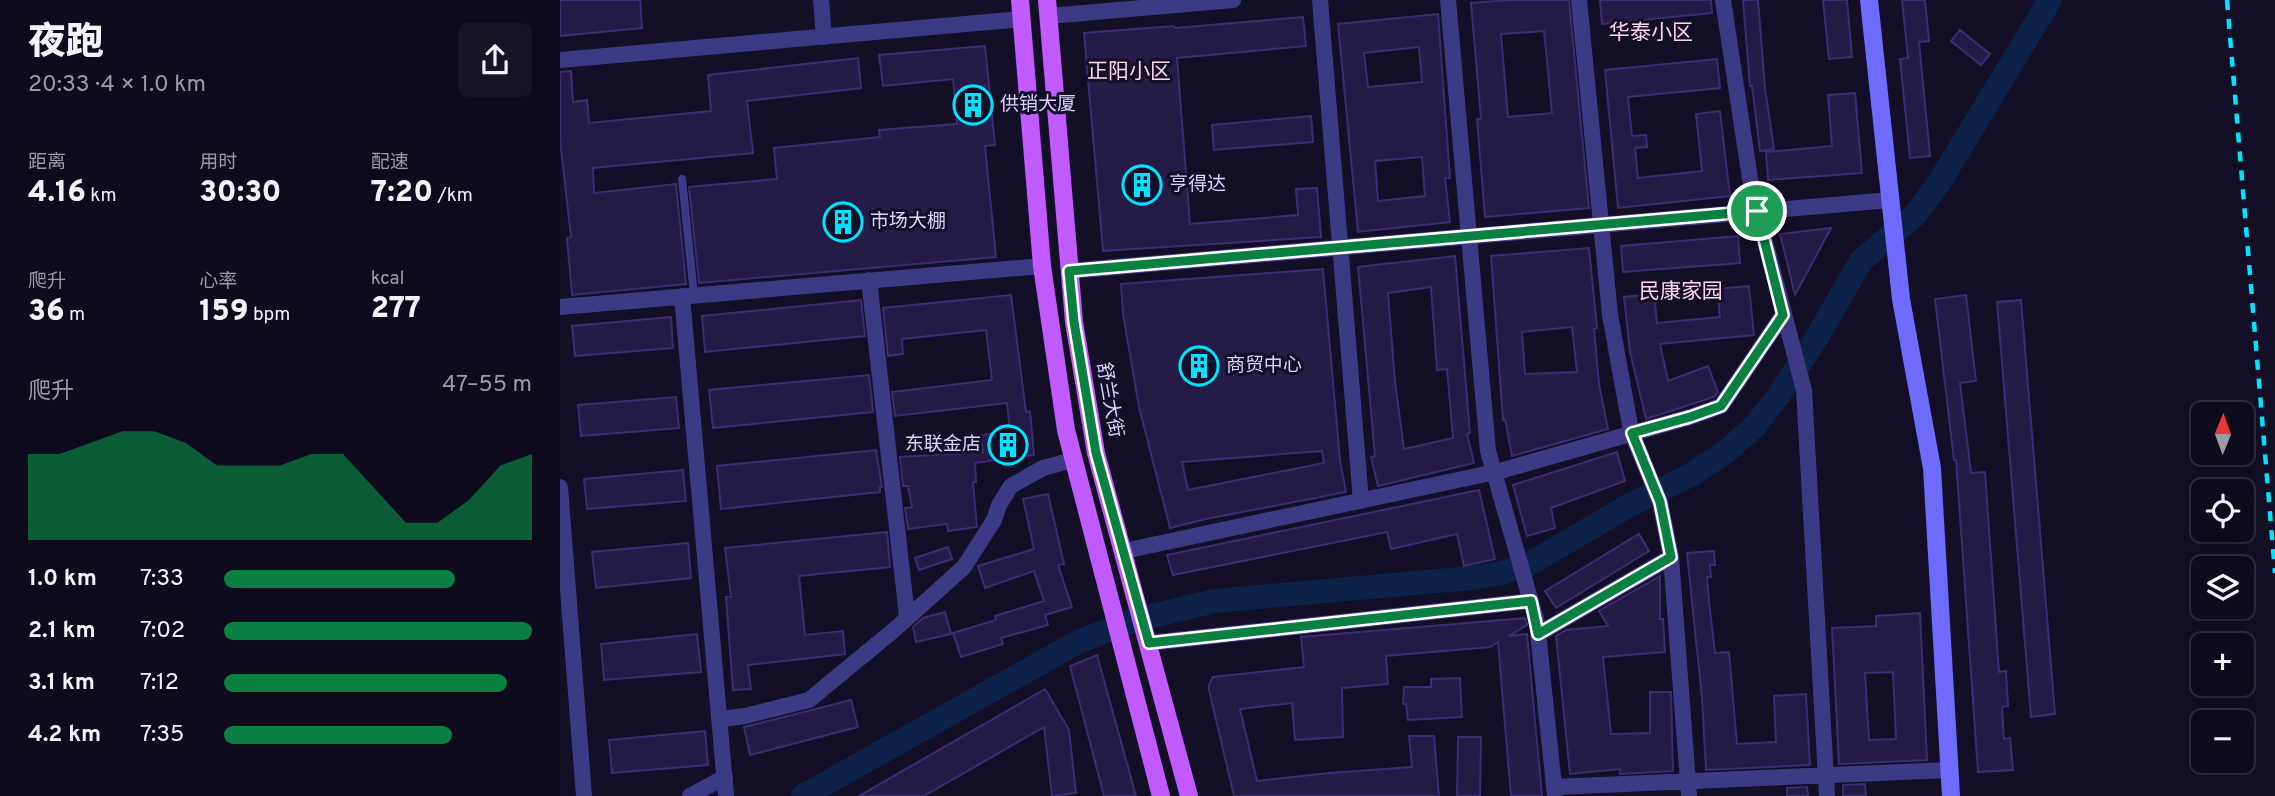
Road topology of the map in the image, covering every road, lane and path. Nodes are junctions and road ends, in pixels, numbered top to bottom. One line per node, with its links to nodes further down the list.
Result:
1 (821, 0): 11 (street)
2 (1020, 0): 10 (main road)
3 (1233, 0): 9 (street)
4 (1320, 0): 18 (street)
5 (1448, 0): 17 (street)
6 (1579, 0): 16 (street)
7 (1723, 0): 15 (street)
8 (1869, 0): 14 (street)
9 (1048, 8): 20 (main road, 舒兰大街)
10 (1022, 19): 11 (street); 19 (main road)
11 (824, 37): 12 (street)
12 (560, 60)
13 (682, 179): 22 (lane)
14 (1890, 200): 15 (street); 37 (street)
15 (1757, 211): 16 (street); 24 (street)
16 (1600, 225): 17 (street); 25 (street)
17 (1469, 236): 18 (street); 27 (street)
18 (1340, 247): 20 (street); 29 (street)
19 (1042, 266): 21 (street); 26 (main road)
20 (1069, 271): 30 (main road, 舒兰大街)
21 (869, 280): 22 (street); 33 (street)
22 (688, 296): 23 (street); 36 (street)
23 (560, 307)
24 (1783, 317): 25 (street); 38 (street)
25 (1632, 433): 27 (street); 31 (street)
26 (1073, 460): 33 (street); 44 (main road)
27 (1494, 473): 29 (street); 32 (street)
28 (560, 487): 42 (street)
29 (1361, 501): 30 (street)
30 (1124, 551): 35 (main road, 舒兰大街)
31 (1671, 557): 34 (street); 40 (street)
32 (1530, 598): 34 (street); 35 (street)
33 (907, 616): 36 (street)
34 (1538, 634): 41 (street)
35 (1149, 642): 45 (main road, 舒兰大街)
36 (721, 719): 39 (street)
37 (1949, 770): 38 (street); 47 (street)
38 (1826, 775): 40 (street); 46 (street)
39 (726, 787): 43 (street)
40 (1688, 788): 41 (street)
41 (1554, 791)
42 (584, 796)
43 (690, 796)
44 (1161, 796)
45 (1189, 796)
46 (1827, 796)
47 (1951, 796)

